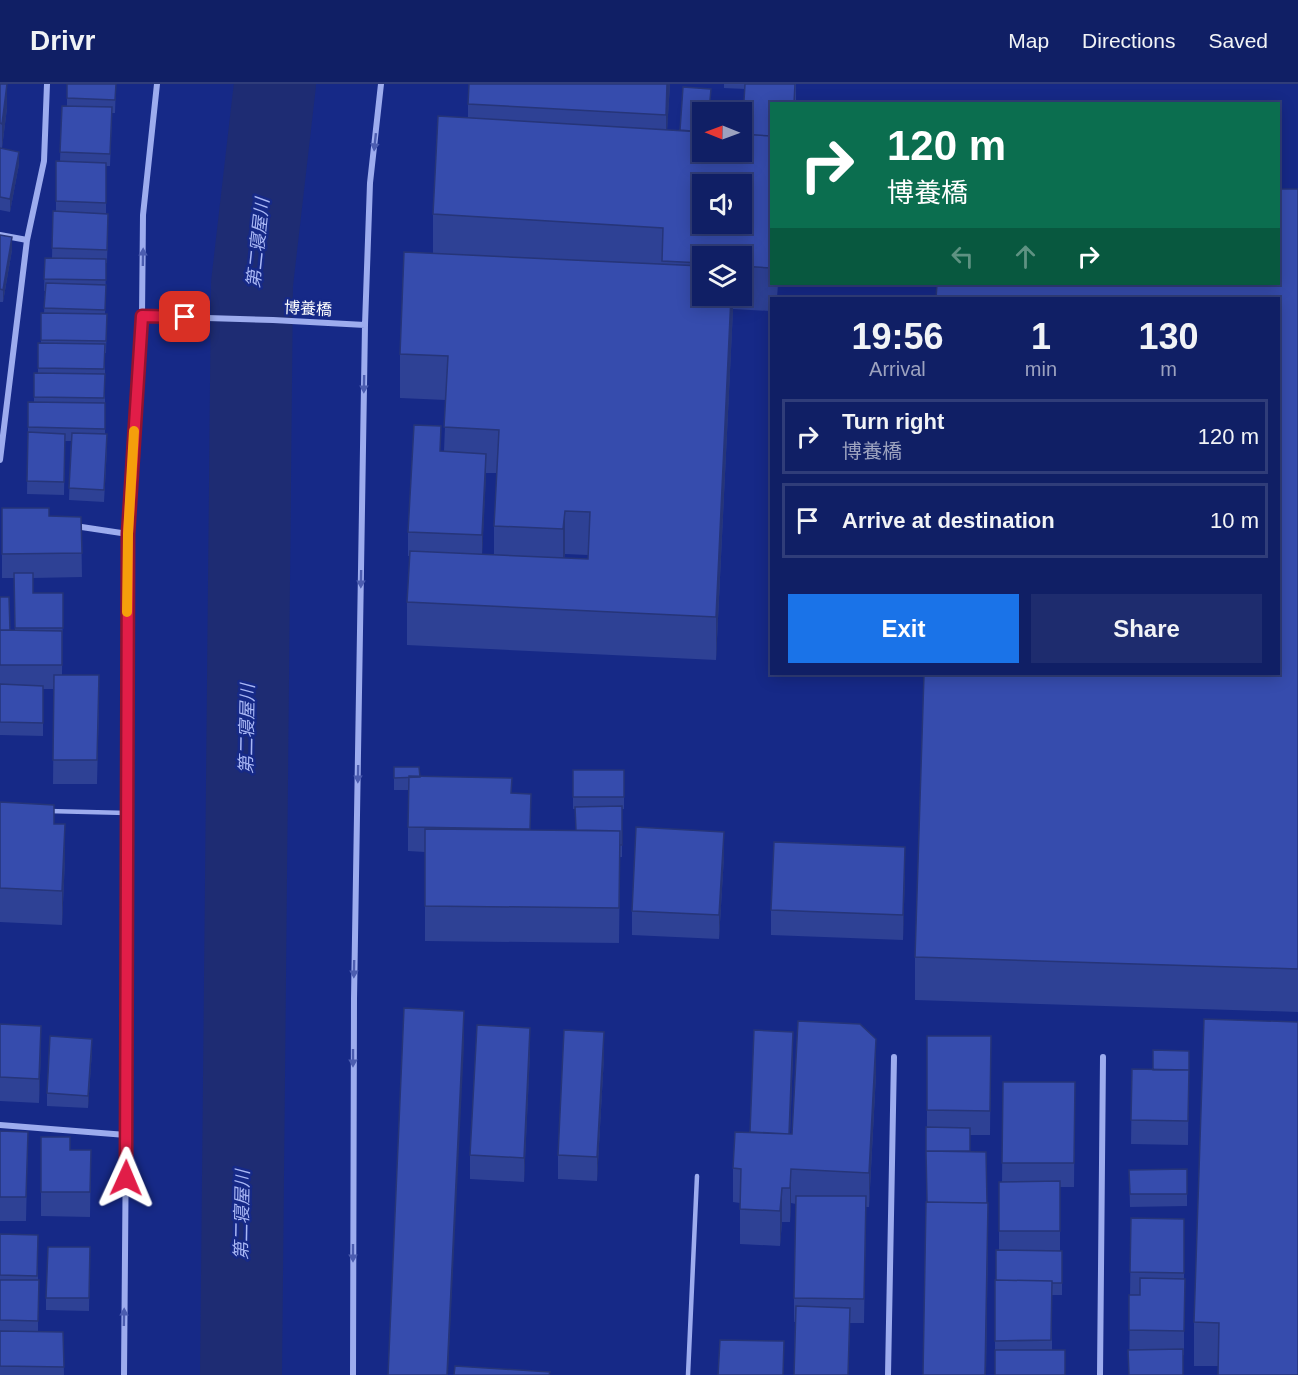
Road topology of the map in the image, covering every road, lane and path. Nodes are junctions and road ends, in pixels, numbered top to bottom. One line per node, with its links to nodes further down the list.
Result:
1 (47, 84): 5 (street)
2 (157, 84): 6 (street, one-way to 2)
3 (381, 84): 7 (street, one-way to 7)
4 (0, 236): 5 (street)
5 (27, 240): 8 (street)
6 (142, 316): 7 (street, 博養橋); 10 (street)
7 (365, 325): 19 (street, one-way to 19)
8 (0, 460)
9 (70, 526): 10 (street)
10 (128, 534): 12 (street)
11 (46, 811): 12 (lane)
12 (127, 813): 16 (street)
13 (894, 1057): 21 (street)
14 (1103, 1058): 22 (street)
15 (0, 1125): 16 (street)
16 (126, 1135): 18 (street, one-way to 16)
17 (697, 1176): 20 (lane)
18 (124, 1375)
19 (353, 1375)
20 (687, 1375)
21 (888, 1375)
22 (1100, 1375)

